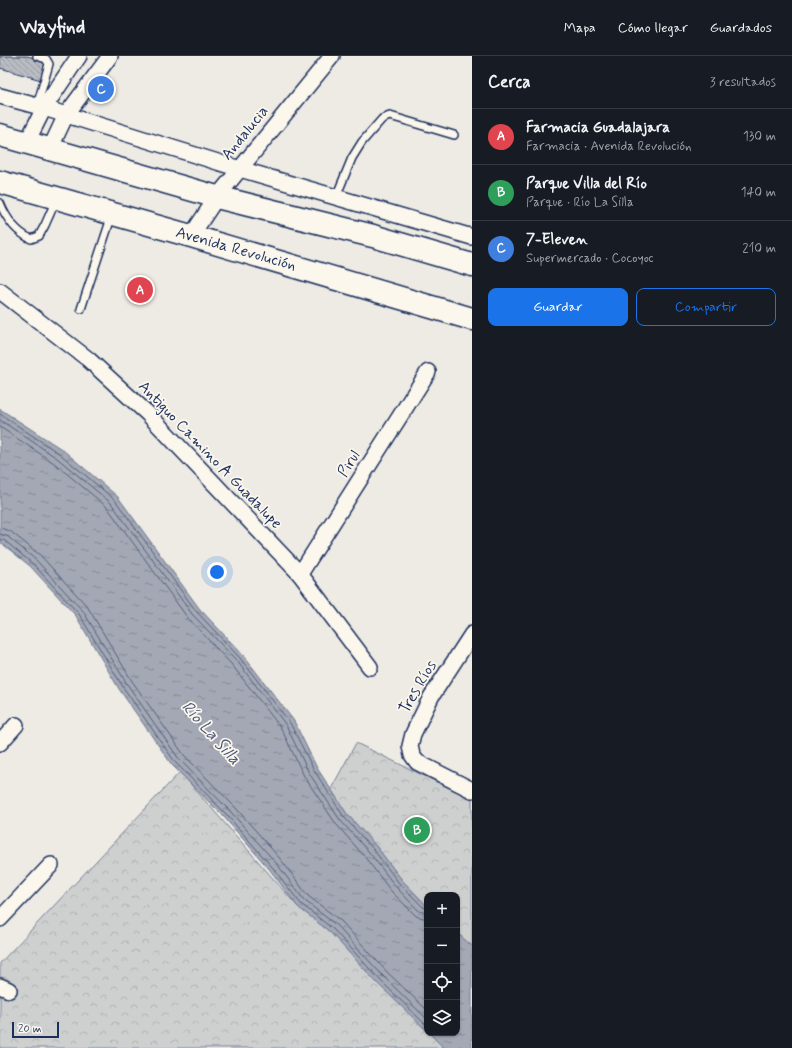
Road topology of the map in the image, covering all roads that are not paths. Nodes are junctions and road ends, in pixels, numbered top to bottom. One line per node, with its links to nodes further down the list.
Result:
1 (37, 56): 6 (lane)
2 (79, 56): 6 (street)
3 (110, 56): 7 (street)
4 (332, 56): 12 (street, Andalucia)
5 (0, 96): 6 (street)
6 (40, 107): 7 (street); 10 (street)
7 (66, 115): 11 (street); 12 (street)
8 (0, 135): 10 (main road)
9 (454, 135): 16 (lane)
10 (27, 142): 11 (main road)
11 (50, 149): 15 (main road)
12 (240, 169): 15 (street, Andalucia); 16 (street)
13 (0, 182): 14 (main road, Avenida Revolución)
14 (56, 197): 17 (lane); 18 (main road, Avenida Revolución)
15 (217, 197): 19 (street, Andalucia); 21 (main road)
16 (336, 197): 20 (street)
17 (0, 203)
18 (113, 213): 19 (main road, Avenida Revolución); 23 (lane)
19 (191, 236): 24 (main road, Avenida Revolución)
20 (472, 236)
21 (472, 265)
22 (0, 291): 26 (street, Antiguo Camino A Guadalupe)
23 (81, 309)
24 (472, 319)
25 (428, 372): 26 (street, Pirul)
26 (300, 574): 28 (street, Antiguo Camino A Guadalupe)
27 (472, 634): 31 (street, Tres Ríos)
28 (370, 667)
29 (16, 725): 30 (street)
30 (0, 743)
31 (472, 790)
32 (51, 865): 33 (street)
33 (0, 918)

